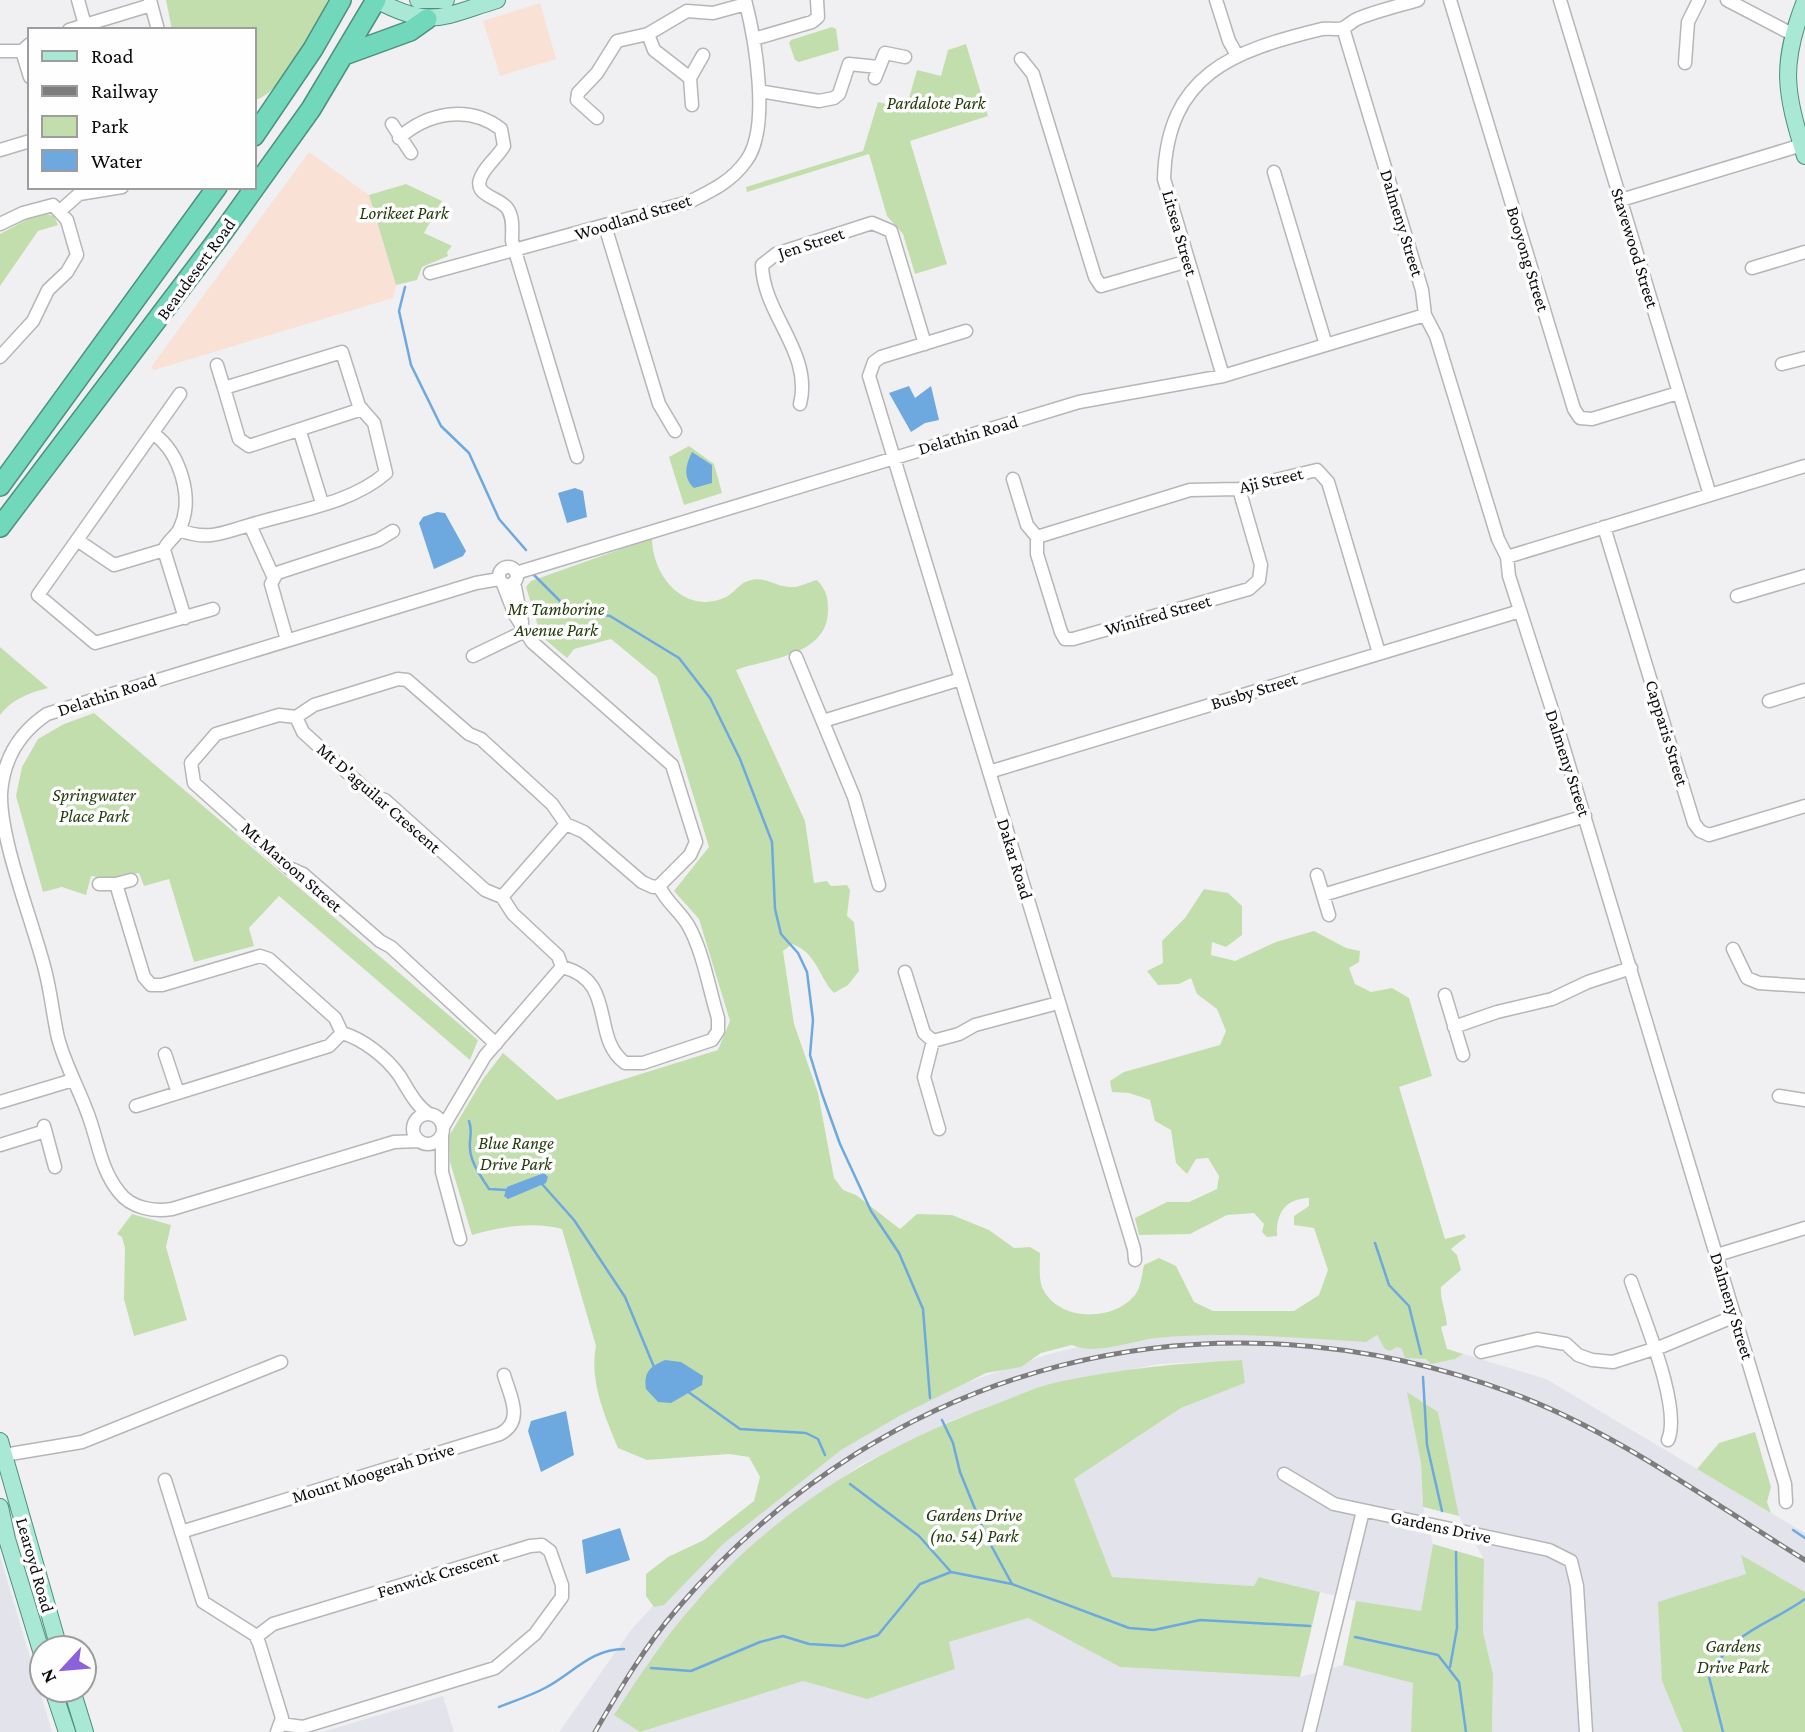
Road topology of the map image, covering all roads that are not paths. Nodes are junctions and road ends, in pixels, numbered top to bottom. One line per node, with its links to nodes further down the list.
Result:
1 (78, 0): 18 (street)
2 (341, 0): 38 (highway)
3 (376, 0): 17 (main road); 27 (highway, Beaudesert Road)
4 (418, 0): 5 (main road)
5 (446, 0)
6 (497, 0): 17 (main road)
7 (817, 0): 24 (street)
8 (1216, 0): 29 (street)
9 (1418, 0): 21 (street, Litsea Street)
10 (1450, 0): 68 (street, Booyong Street)
11 (1560, 0): 49 (street, Stavewood Street)
12 (1699, 0): 32 (street)
13 (1727, 0): 23 (street)
14 (1805, 1): 23 (main road)
15 (746, 2): 22 (street); 24 (street, Woodland Street)
16 (150, 3): 18 (street); 20 (street)
17 (427, 19): 27 (highway)
18 (85, 25): 19 (street)
19 (75, 28)
20 (157, 28)
21 (1343, 28): 29 (street, Litsea Street); 58 (street, Dalmeny Street)
22 (648, 34): 33 (street); 36 (street)
23 (1792, 34): 42 (main road)
24 (754, 39): 34 (street, Woodland Street)
25 (26, 47): 26 (street)
26 (0, 51)
27 (347, 54): 45 (highway, Beaudesert Road)
28 (703, 55): 33 (street)
29 (1237, 55): 55 (street, Litsea Street)
30 (905, 57): 34 (street)
31 (1021, 59): 55 (street)
32 (1685, 63)
33 (690, 78): 35 (street)
34 (759, 91): 52 (street, Woodland Street)
35 (692, 105)
36 (597, 118)
37 (392, 124): 39 (street)
38 (256, 128)
39 (398, 138): 43 (street); 53 (street)
40 (28, 142): 41 (street)
41 (0, 150)
42 (1803, 150): 49 (street)
43 (411, 153)
44 (1274, 172): 61 (street)
45 (256, 185)
46 (110, 189): 50 (street)
47 (216, 189): 79 (highway, Beaudesert Road)
48 (253, 189): 84 (highway, Beaudesert Road)
49 (1621, 200): 68 (street, Stavewood Street)
50 (61, 210): 51 (street); 62 (street)
51 (0, 224)
52 (605, 226): 53 (street, Woodland Street); 72 (street)
53 (515, 252): 57 (street, Woodland Street); 75 (street)
54 (1805, 252): 56 (street)
55 (1188, 261): 66 (street, Litsea Street)
56 (1752, 268)
57 (430, 273)
58 (1424, 315): 61 (street, Delathin Road); 91 (street, Dalmeny Street)
59 (966, 331): 60 (street)
60 (925, 344): 70 (street, Jen Street); 76 (street, Dakar Road)
61 (1326, 345): 66 (street, Delathin Road)
62 (0, 357)
63 (1805, 358): 64 (street)
64 (1782, 363)
65 (217, 365): 67 (street)
66 (1223, 376): 76 (street, Delathin Road)
67 (224, 388): 71 (street); 73 (street)
68 (1678, 393): 81 (street, Stavewood Street)
69 (180, 394): 74 (street)
70 (800, 404)
71 (362, 409): 73 (street); 82 (street)
72 (676, 431)
73 (300, 432): 82 (street)
74 (154, 434): 86 (street); 89 (street)
75 (577, 457)
76 (894, 457): 94 (street, Delathin Road); 104 (street, Dakar Road)
77 (1805, 466): 81 (street)
78 (1013, 479): 88 (street)
79 (0, 486)
80 (1239, 489): 88 (street, Aji Street); 88 (street, Winifred Street); 101 (street, Aji Street)
81 (1710, 495): 85 (street)
82 (322, 503): 83 (street)
83 (250, 525): 86 (street); 92 (street)
84 (0, 527)
85 (1604, 527): 91 (street); 110 (street, Capparis Street)
86 (179, 530): 90 (street)
87 (393, 531): 92 (street)
88 (1037, 537)
89 (77, 540): 90 (street); 98 (street)
90 (164, 550): 98 (street)
91 (1507, 557): 97 (street, Dalmeny Street)
92 (273, 576): 100 (street)
93 (1805, 576): 95 (street)
94 (508, 580): 99 (street); 100 (street, Delathin Road)
95 (1737, 596)
96 (213, 609): 98 (street)
97 (1520, 611): 101 (street, Busby Street); 111 (street, Dalmeny Street)
98 (185, 618)
99 (523, 627): 102 (street); 118 (street)
100 (287, 640): 135 (street, Delathin Road)
101 (1379, 653): 109 (street, Busby Street)
102 (473, 656)
103 (796, 657): 108 (street)
104 (961, 679): 108 (street); 109 (street, Dakar Road)
105 (1805, 690): 106 (street)
106 (1769, 701)
107 (296, 717): 112 (street); 120 (street, Mt D'aguilar Crescent); 132 (street, Mt Maroon Street)
108 (823, 721): 117 (street)
109 (989, 772): 128 (street, Dakar Road)
110 (1805, 806)
111 (1585, 816): 119 (street); 123 (street, Dalmeny Street)
112 (566, 824): 118 (street); 120 (street)
113 (1317, 875): 119 (street)
114 (131, 880): 116 (street)
115 (99, 884): 116 (street)
116 (116, 884): 130 (street)
117 (879, 885)
118 (660, 886): 124 (street)
119 (1323, 895): 121 (street)
120 (502, 897): 124 (street, Mt D'aguilar Crescent)
121 (1329, 915)
122 (1733, 949): 126 (street)
123 (1630, 968): 129 (street); 152 (street, Dalmeny Street)
124 (559, 971): 132 (street)
125 (905, 972): 131 (street)
126 (1805, 986)
127 (1445, 995): 129 (street)
128 (1058, 1003): 131 (street); 153 (street, Dakar Road)
129 (1454, 1027): 134 (street)
130 (342, 1033): 136 (street); 137 (street)
131 (933, 1041): 144 (street)
132 (496, 1044): 142 (street)
133 (165, 1054): 136 (street)
134 (1463, 1055)
135 (73, 1080): 140 (street); 145 (street, Delathin Road)
136 (178, 1093): 141 (street)
137 (411, 1094): 142 (street); 143 (street)
138 (1779, 1096): 139 (street)
139 (1805, 1100)
140 (0, 1102)
141 (136, 1106)
142 (437, 1122): 143 (street); 146 (street); 149 (street)
143 (414, 1123): 145 (street); 146 (street)
144 (939, 1129)
145 (394, 1142): 146 (street)
146 (421, 1142): 149 (street)
147 (0, 1145): 148 (street)
148 (55, 1167)
149 (442, 1172): 151 (street)
150 (1805, 1228): 152 (street)
151 (460, 1239)
152 (1717, 1255): 155 (street, Dalmeny Street)
153 (1135, 1260)
154 (1631, 1281): 156 (street)
155 (1735, 1316): 156 (street); 164 (street, Dalmeny Street)
156 (1655, 1349): 157 (street); 160 (street)
157 (1481, 1352)
158 (281, 1362): 161 (street)
159 (504, 1375): 168 (street, Mount Moogerah Drive)
160 (1668, 1440)
161 (2, 1448): 170 (main road, Learoyd Road)
162 (1284, 1474): 166 (street)
163 (165, 1480): 168 (street)
164 (1786, 1502)
165 (0, 1507): 167 (main road, Learoyd Road)
166 (1363, 1511): 177 (street); 178 (street, Gardens Drive)
167 (0, 1514): 169 (main road, Learoyd Road)
168 (181, 1532): 171 (street)
169 (36, 1634)
170 (55, 1634)
171 (256, 1637): 174 (street); 174 (street, Fenwick Crescent)
172 (57, 1704): 175 (main road)
173 (76, 1704): 176 (main road)
174 (279, 1728)
175 (66, 1732)
176 (85, 1732)
177 (1309, 1732)
178 (1586, 1732)

